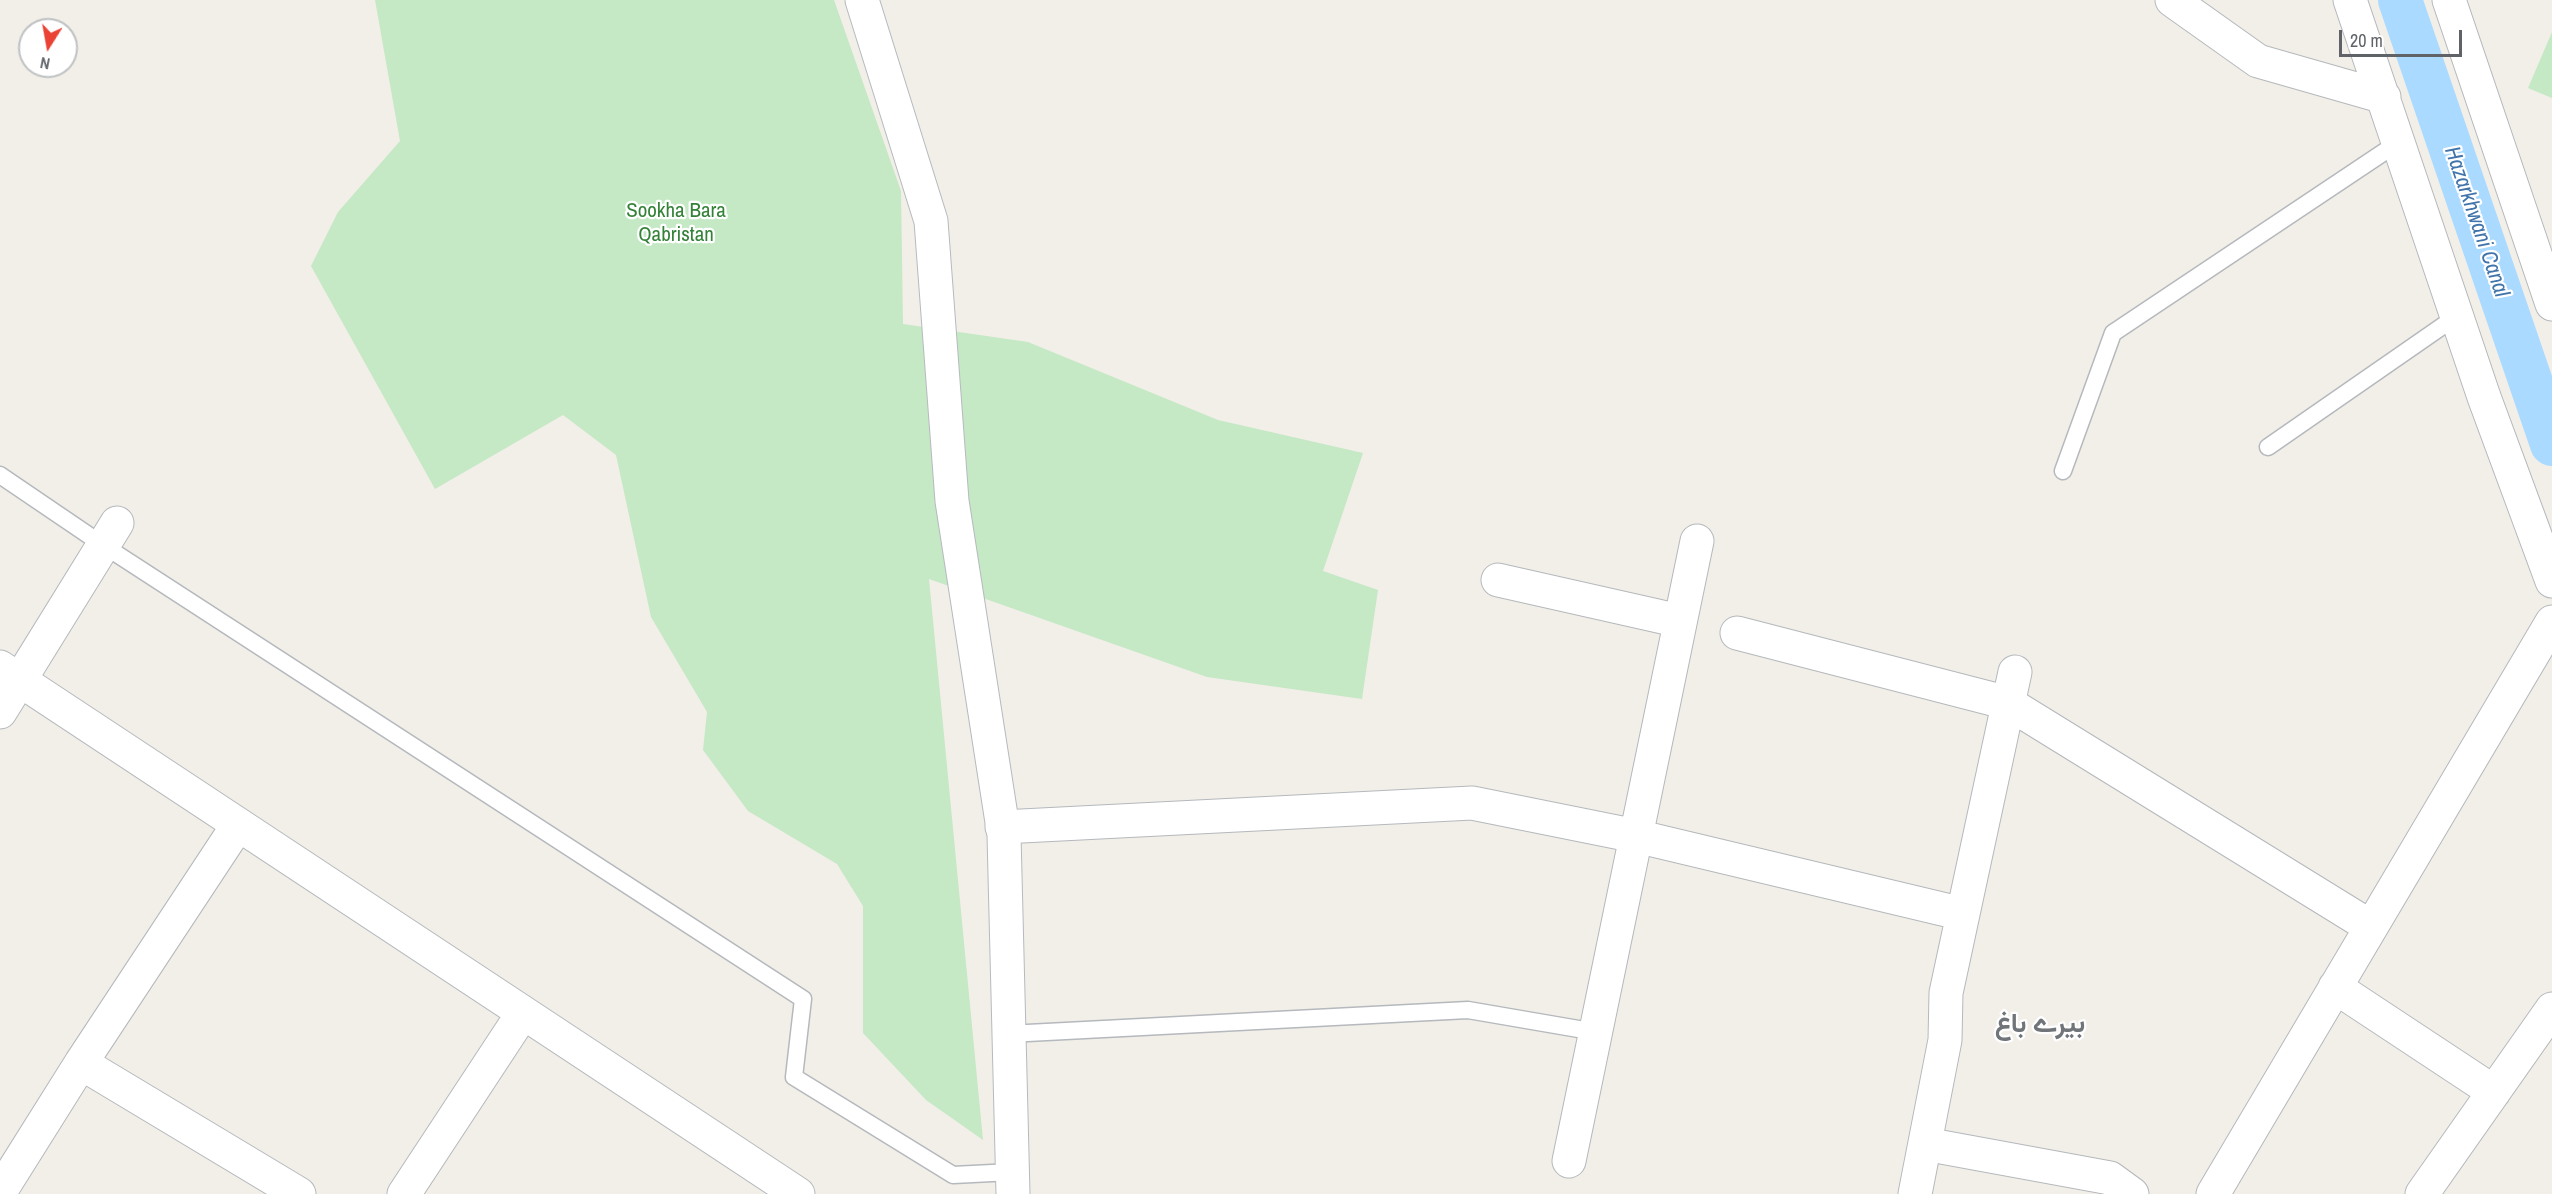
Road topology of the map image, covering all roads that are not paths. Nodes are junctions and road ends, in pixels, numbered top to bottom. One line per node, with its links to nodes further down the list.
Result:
1 (862, 0): 23 (street)
2 (2172, 0): 5 (street)
3 (2350, 0): 5 (street)
4 (2450, 0): 7 (street)
5 (2384, 97): 6 (street)
6 (2399, 142): 8 (street); 10 (lane)
7 (2552, 304)
8 (2457, 316): 9 (lane); 15 (street)
9 (2268, 447)
10 (2063, 471)
11 (0, 475): 12 (lane)
12 (110, 534): 19 (street); 36 (lane)
13 (1697, 541): 16 (street)
14 (1498, 580): 16 (street)
15 (2552, 581)
16 (1680, 621): 24 (street)
17 (2552, 622): 26 (street)
18 (1737, 633): 20 (street)
19 (10, 674): 21 (street); 22 (street)
20 (2012, 687): 25 (street); 26 (street)
21 (0, 712)
22 (238, 825): 29 (street); 32 (street)
23 (1002, 827): 24 (street); 31 (street)
24 (1636, 836): 25 (street); 30 (street)
25 (1963, 914): 34 (street)
26 (2371, 927): 27 (street)
27 (2335, 987): 33 (street); 43 (street)
28 (2552, 1009): 33 (street)
29 (523, 1013): 39 (street); 40 (street)
30 (1596, 1032): 31 (lane); 35 (street)
31 (1008, 1034): 36 (street)
32 (81, 1063): 37 (street); 38 (street)
33 (2494, 1092): 44 (street)
34 (1925, 1144): 41 (street); 42 (street)
35 (1569, 1161)
36 (1012, 1183)
37 (287, 1191)
38 (0, 1192)
39 (404, 1194)
40 (798, 1194)
41 (1915, 1194)
42 (2132, 1194)
43 (2212, 1194)
44 (2422, 1194)

